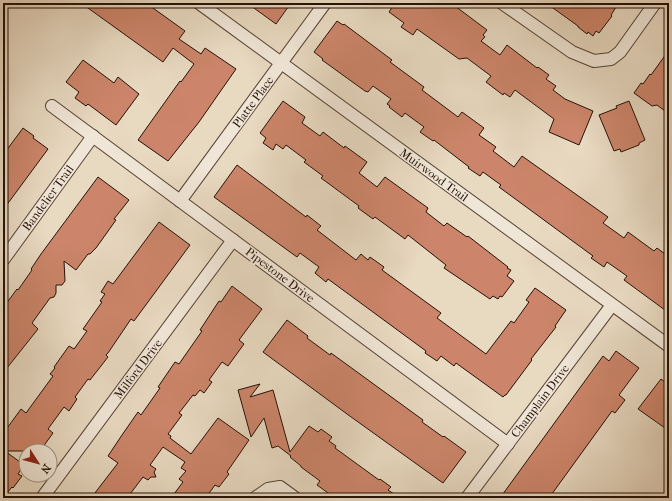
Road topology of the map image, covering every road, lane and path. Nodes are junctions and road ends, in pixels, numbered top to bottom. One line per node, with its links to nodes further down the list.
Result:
1 (199, 3): 5 (street, Muirwood Trail)
2 (325, 3): 5 (street, Platte Place)
3 (502, 3): 4 (street)
4 (655, 3)
5 (281, 63): 8 (street, Platte Place); 11 (street, Muirwood Trail)
6 (52, 106): 7 (street, Pipestone Drive)
7 (93, 136): 8 (street, Pipestone Drive); 10 (street, Bandelier Trail)
8 (180, 201): 9 (street, Pipestone Drive)
9 (233, 240): 13 (street, Pipestone Drive); 14 (street, Milford Drive)
10 (3, 260)
11 (612, 305): 12 (street, Muirwood Trail); 13 (street, Champlain Drive)
12 (669, 346)
13 (508, 444): 17 (street, Champlain Drive)
14 (42, 498)
15 (255, 498): 16 (street)
16 (295, 498)
17 (467, 498)

